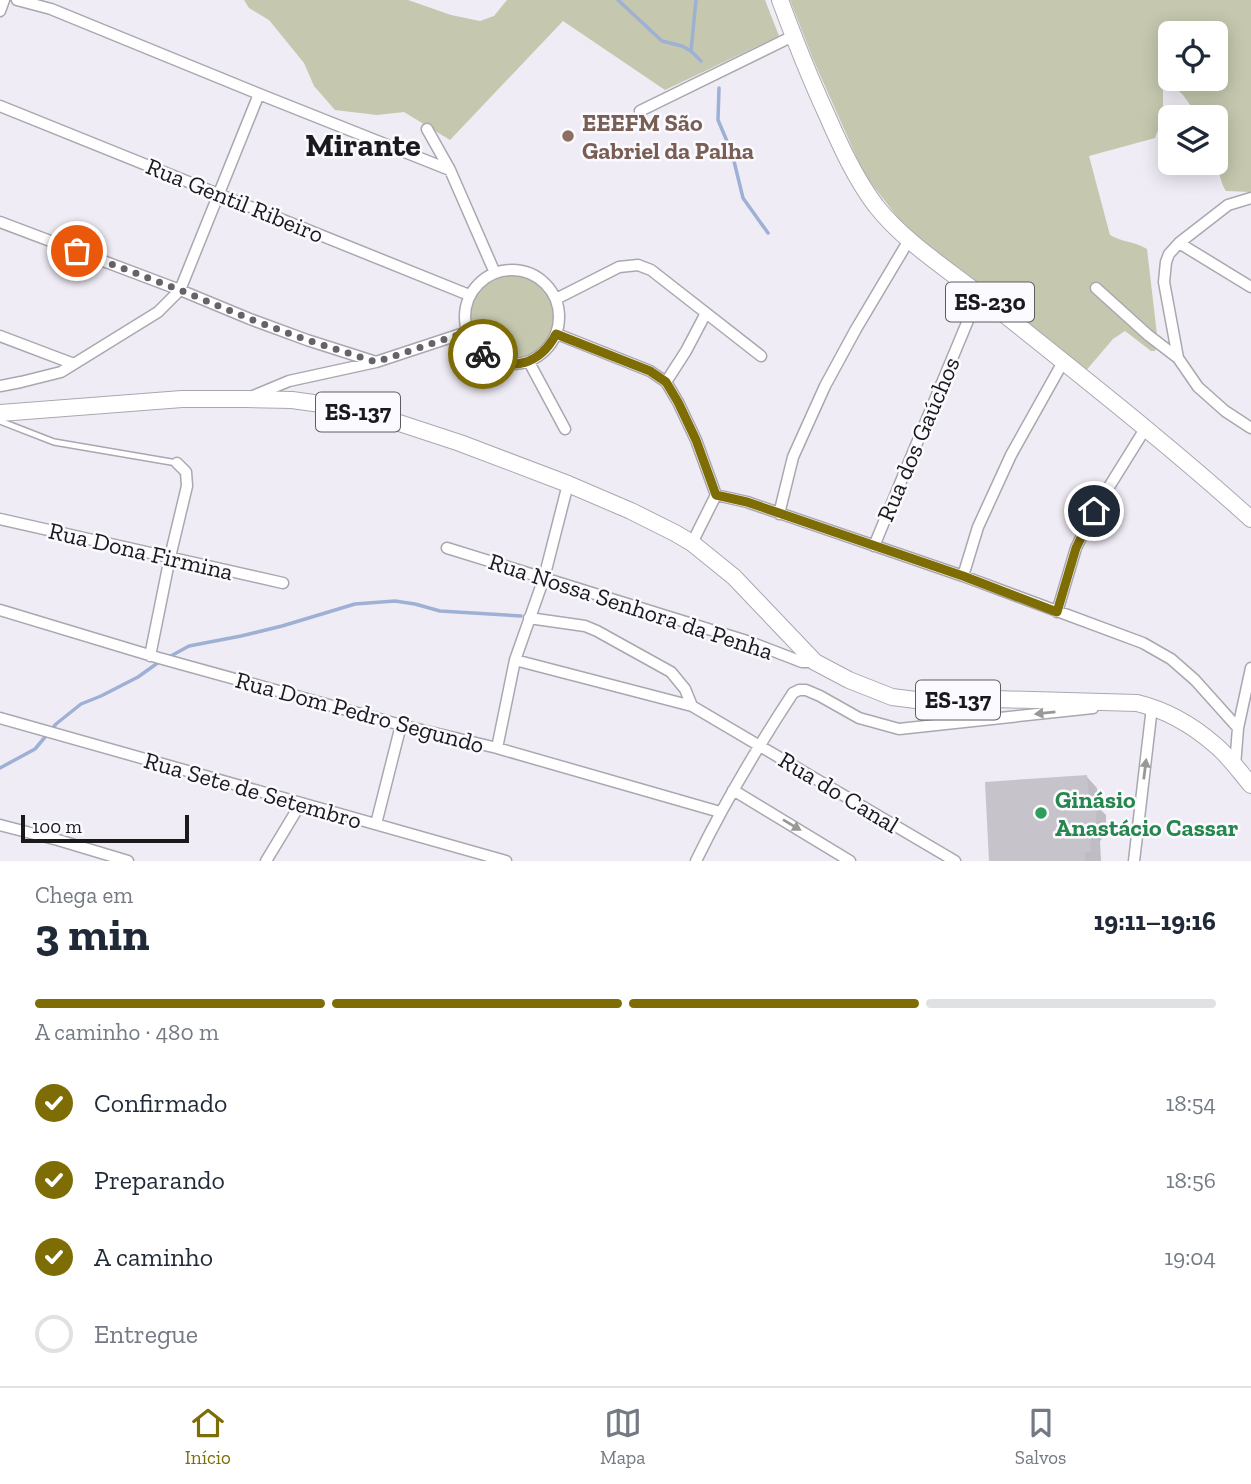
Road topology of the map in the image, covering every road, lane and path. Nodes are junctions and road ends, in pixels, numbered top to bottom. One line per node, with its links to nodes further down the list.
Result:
1 (4, 0): 5 (street)
2 (17, 0): 4 (street)
3 (780, 0): 6 (main road, ES-230)
4 (52, 4): 7 (street)
5 (0, 11)
6 (793, 36): 9 (street); 15 (main road, ES-230)
7 (259, 94): 11 (street); 12 (street)
8 (0, 106): 12 (street, Rua Gentil Ribeiro)
9 (640, 111)
10 (427, 129): 11 (street)
11 (450, 170): 17 (street)
12 (219, 193): 20 (street); 22 (street, Rua Gentil Ribeiro)
13 (1251, 198): 16 (street)
14 (0, 222): 20 (street)
15 (909, 240): 21 (main road, ES-230); 45 (street)
16 (1179, 243): 19 (street); 29 (street)
17 (495, 273): 22 (street); 23 (street)
18 (1096, 288): 29 (street)
19 (1251, 288)
20 (180, 290): 30 (street); 33 (street)
21 (979, 294): 32 (main road, ES-230); 49 (street, Rua dos Gaúchos)
22 (469, 295): 25 (street)
23 (556, 299): 24 (street); 26 (street)
24 (706, 313): 28 (street); 34 (street)
25 (467, 332): 30 (street); 31 (street)
26 (556, 334): 31 (street); 34 (street)
27 (0, 336): 33 (street)
28 (761, 356)
29 (1178, 358): 39 (street)
30 (376, 362): 36 (street)
31 (529, 362): 40 (street)
32 (1063, 362): 41 (main road, ES-230); 52 (street)
33 (74, 364): 35 (street)
34 (666, 382): 44 (street)
35 (0, 386)
36 (247, 399): 37 (main road, ES-137); 43 (main road, ES-137)
37 (0, 414)
38 (0, 421): 42 (lane)
39 (1251, 428)
40 (565, 429)
41 (1145, 429): 47 (main road, ES-230); 56 (street)
42 (177, 463): 51 (street)
43 (568, 484): 48 (main road, ES-137); 53 (street)
44 (716, 495): 45 (street); 48 (street)
45 (779, 514): 49 (street)
46 (0, 519): 51 (street, Rua Dona Firmina)
47 (1251, 519)
48 (692, 543): 60 (main road, ES-137)
49 (874, 546): 52 (street)
50 (447, 548): 53 (street, Rua Nossa Senhora da Penha)
51 (170, 557): 54 (street, Rua Dona Firmina); 58 (street)
52 (963, 576): 56 (street)
53 (544, 578): 57 (street); 60 (street, Rua Nossa Senhora da Penha)
54 (283, 583)
55 (0, 611): 58 (street, Rua Dom Pedro Segundo)
56 (1057, 612): 66 (street)
57 (529, 618): 59 (street); 63 (street)
58 (155, 657): 65 (street, Rua Dom Pedro Segundo)
59 (515, 660): 63 (street, Rua do Canal); 68 (street)
60 (815, 662): 62 (main road, ES-137)
61 (1251, 668): 66 (street)
62 (1145, 705): 67 (street, one-way to 67); 69 (main road, ES-137); 82 (street, one-way to 62)
63 (692, 706): 67 (street, Rua do Canal)
64 (0, 718): 72 (street, Rua Sete de Setembro)
65 (401, 724): 68 (street, Rua Dom Pedro Segundo); 74 (street)
66 (1238, 727): 69 (street)
67 (760, 744): 71 (street); 81 (street, Rua do Canal)
68 (497, 748): 73 (street, Rua Dom Pedro Segundo)
69 (1235, 766): 70 (main road, ES-137)
70 (1251, 785)
71 (733, 790): 73 (street); 80 (street, one-way to 80)
72 (301, 803): 74 (street, Rua Sete de Setembro); 77 (street)
73 (720, 812): 79 (street)
74 (376, 824): 78 (street, Rua Sete de Setembro)
75 (0, 825): 76 (street)
76 (128, 861)
77 (266, 861)
78 (506, 861)
79 (696, 861)
80 (850, 861)
81 (955, 861)
82 (1134, 861)

